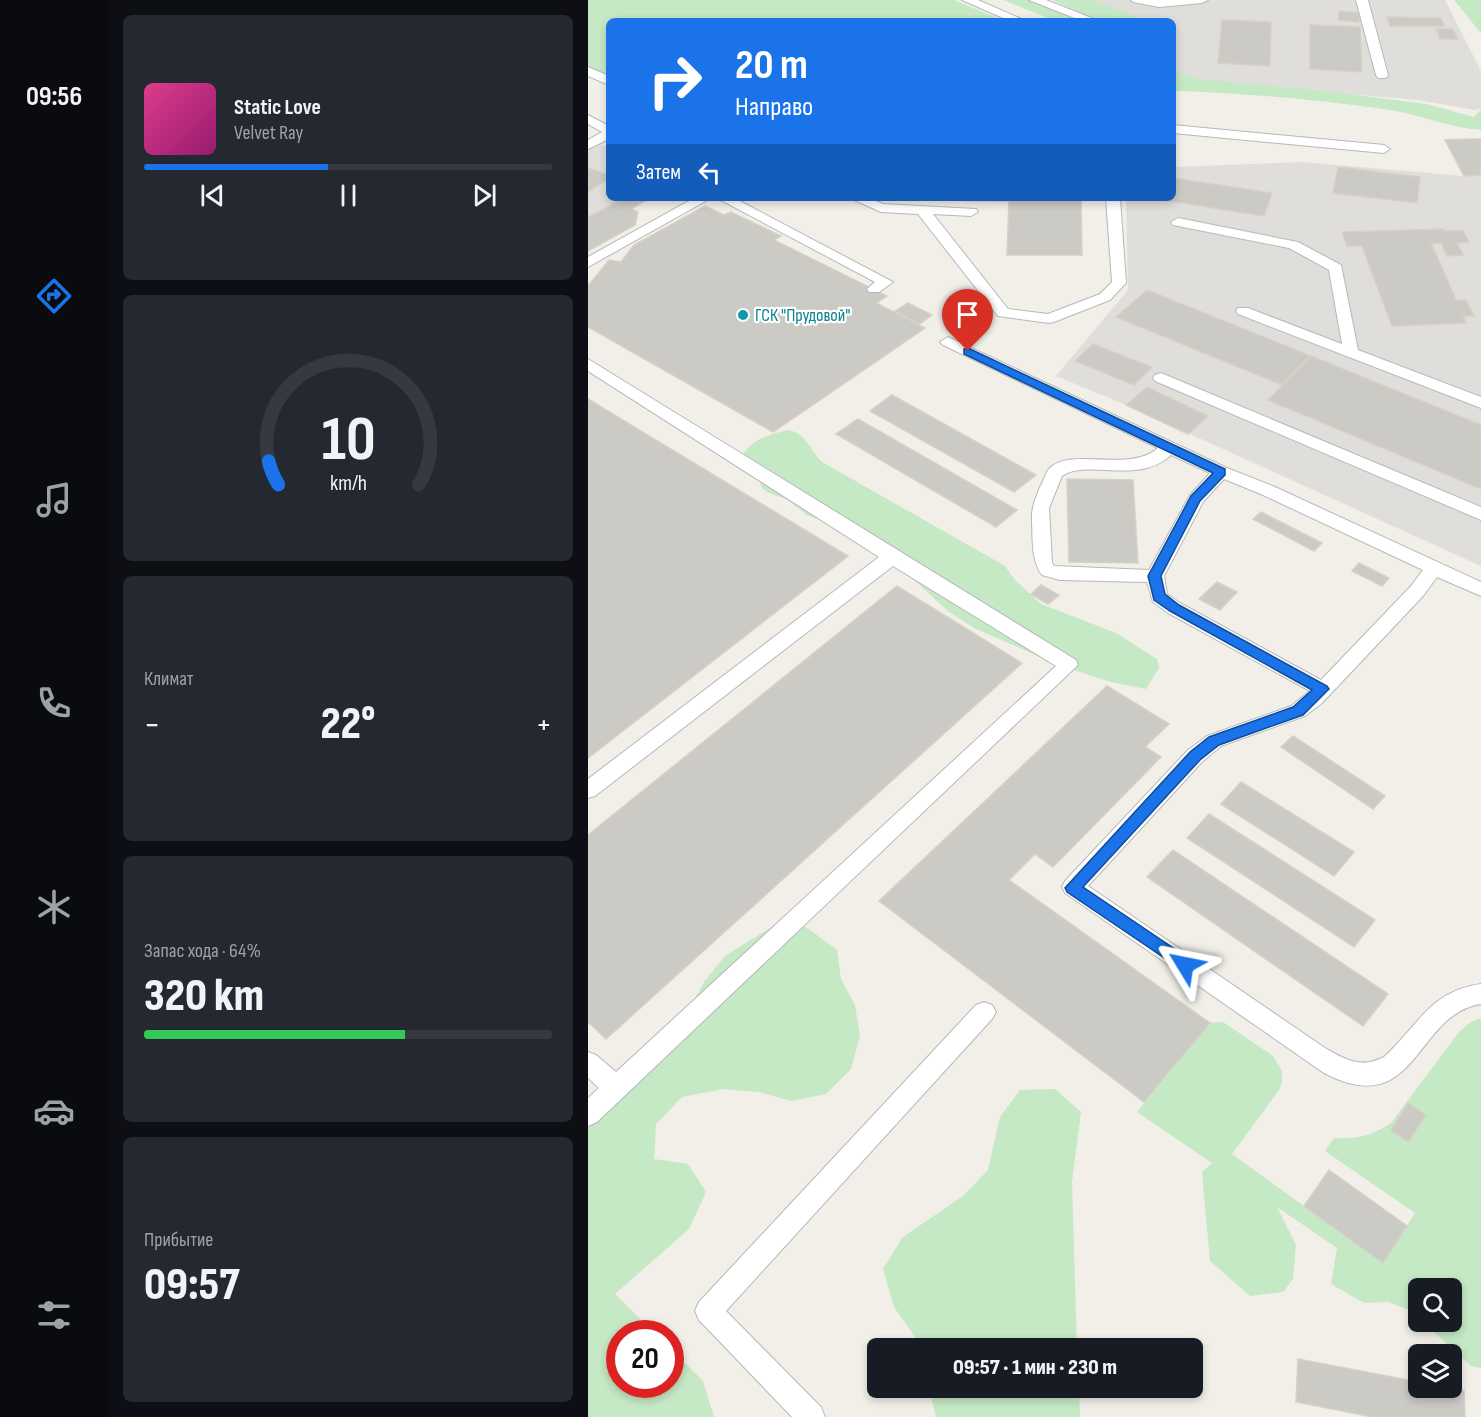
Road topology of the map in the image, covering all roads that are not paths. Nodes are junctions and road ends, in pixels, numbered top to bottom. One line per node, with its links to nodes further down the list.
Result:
1 (968, 0): 6 (lane)
2 (1035, 0): 7 (lane)
3 (1137, 0): 4 (lane)
4 (1202, 0)
5 (1362, 0): 9 (lane)
6 (1013, 18)
7 (1085, 18)
8 (588, 71): 10 (lane)
9 (1382, 75)
10 (606, 80)
11 (588, 118): 13 (lane)
12 (1176, 129): 16 (lane)
13 (606, 131)
14 (606, 135): 15 (lane)
15 (588, 145)
16 (1384, 149)
17 (699, 201): 26 (lane)
18 (728, 201): 24 (lane)
19 (864, 201): 21 (lane)
20 (1113, 201): 21 (lane)
21 (923, 211): 22 (lane)
22 (971, 212)
23 (1178, 222): 30 (lane)
24 (826, 251): 25 (lane); 27 (lane)
25 (812, 259)
26 (588, 263)
27 (874, 289)
28 (1243, 311): 30 (lane)
29 (948, 342): 34 (lane)
30 (1351, 353): 33 (lane)
31 (588, 364): 37 (lane)
32 (1161, 378): 36 (lane)
33 (1481, 403)
34 (1170, 446): 35 (lane); 39 (lane)
35 (1221, 472): 38 (lane); 39 (lane)
36 (1481, 514)
37 (892, 557): 42 (lane); 46 (lane)
38 (1432, 568): 40 (lane); 41 (lane)
39 (1155, 576): 41 (lane)
40 (1481, 590)
41 (1322, 689): 43 (lane)
42 (588, 790)
43 (1481, 994)
44 (984, 1012): 48 (lane)
45 (588, 1063): 46 (lane)
46 (616, 1088): 47 (lane)
47 (588, 1114)
48 (811, 1417)

